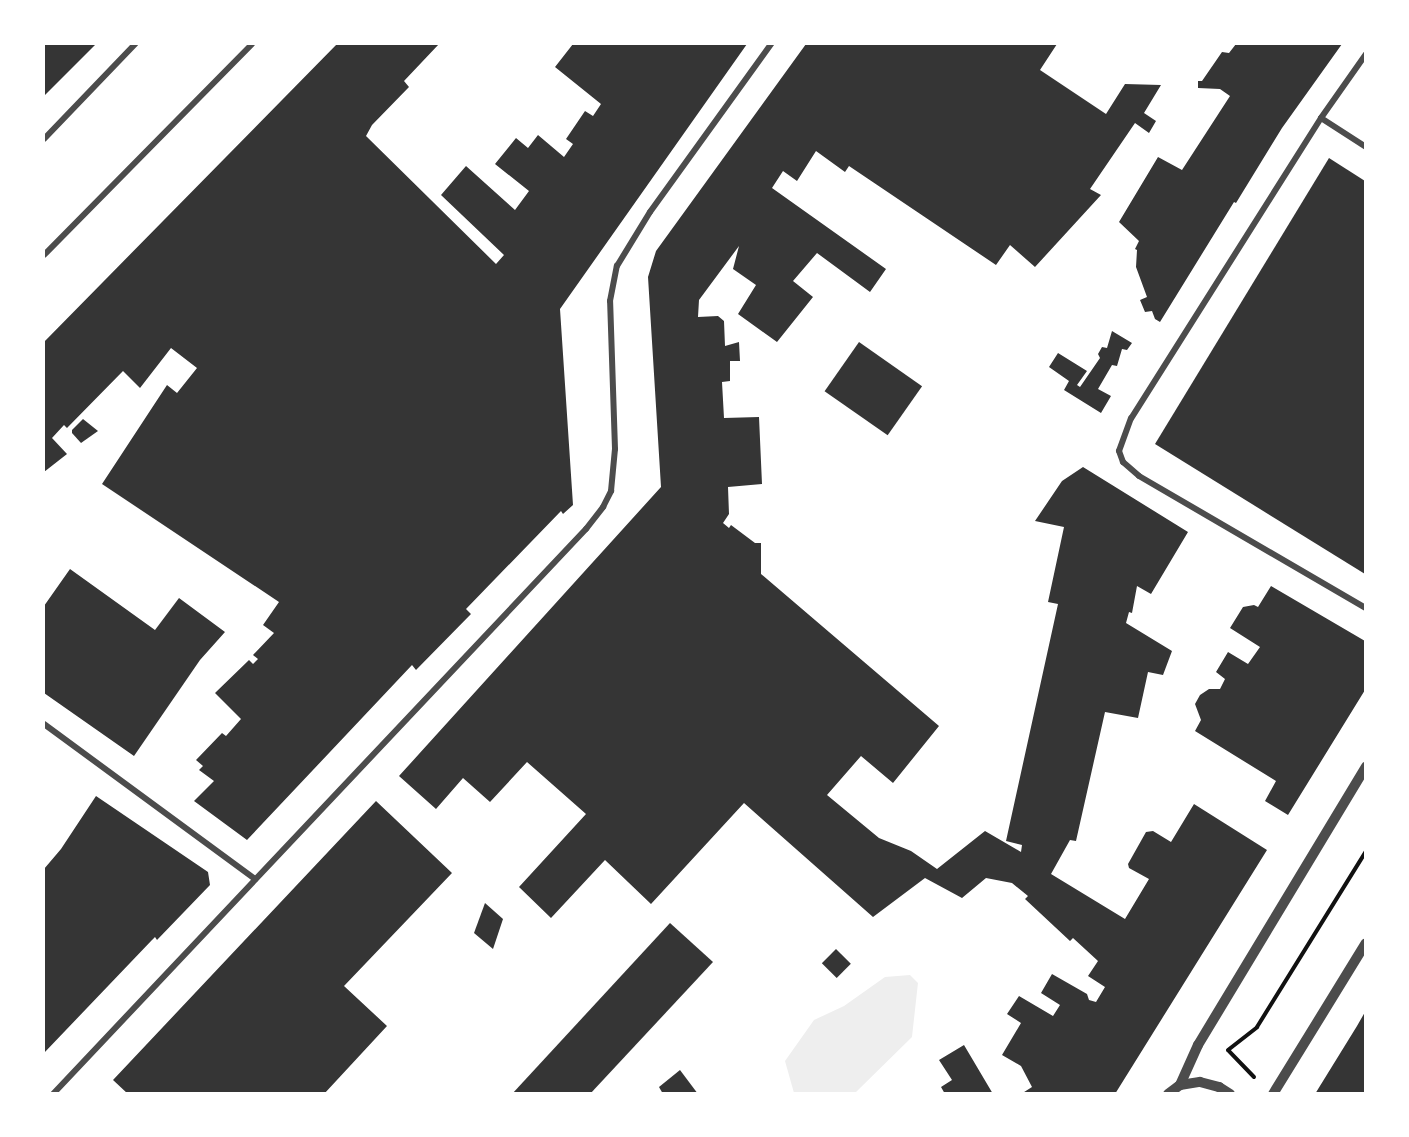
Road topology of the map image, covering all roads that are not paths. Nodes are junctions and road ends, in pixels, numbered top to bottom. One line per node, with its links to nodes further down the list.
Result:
1 (135, 44): 6 (street)
2 (252, 44): 8 (street)
3 (771, 44): 12 (street)
4 (1365, 54): 5 (street)
5 (1320, 118): 7 (street); 9 (street)
6 (44, 139)
7 (1365, 147)
8 (44, 255)
9 (1365, 608)
10 (44, 724): 12 (street)
11 (1365, 767): 14 (street)
12 (255, 879): 15 (street)
13 (1365, 944): 18 (street)
14 (1180, 1085): 16 (street); 17 (street)
15 (53, 1094)
16 (1168, 1094)
17 (1230, 1094)
18 (1273, 1094)

